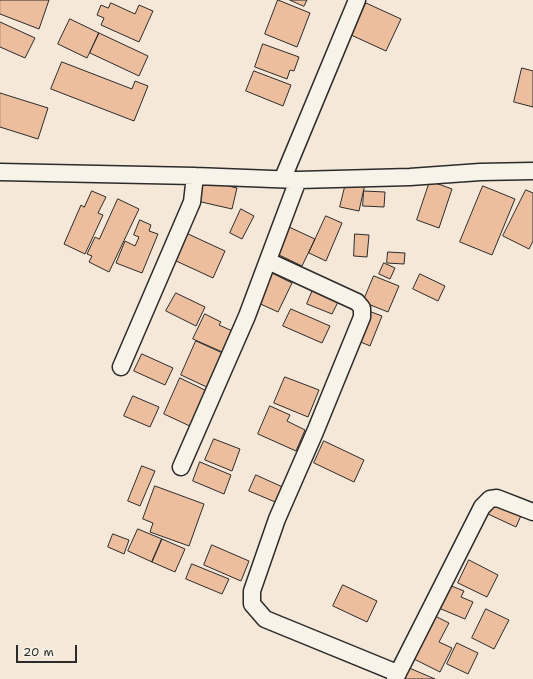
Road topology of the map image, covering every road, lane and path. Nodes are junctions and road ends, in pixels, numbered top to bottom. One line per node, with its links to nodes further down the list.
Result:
1 (357, 0): 5 (street)
2 (533, 171): 5 (street)
3 (0, 172): 4 (street)
4 (195, 176): 5 (street); 7 (street)
5 (290, 179): 6 (street)
6 (268, 261): 8 (street); 10 (street)
7 (121, 367)
8 (182, 467)
9 (533, 512): 10 (street)
10 (396, 676)

